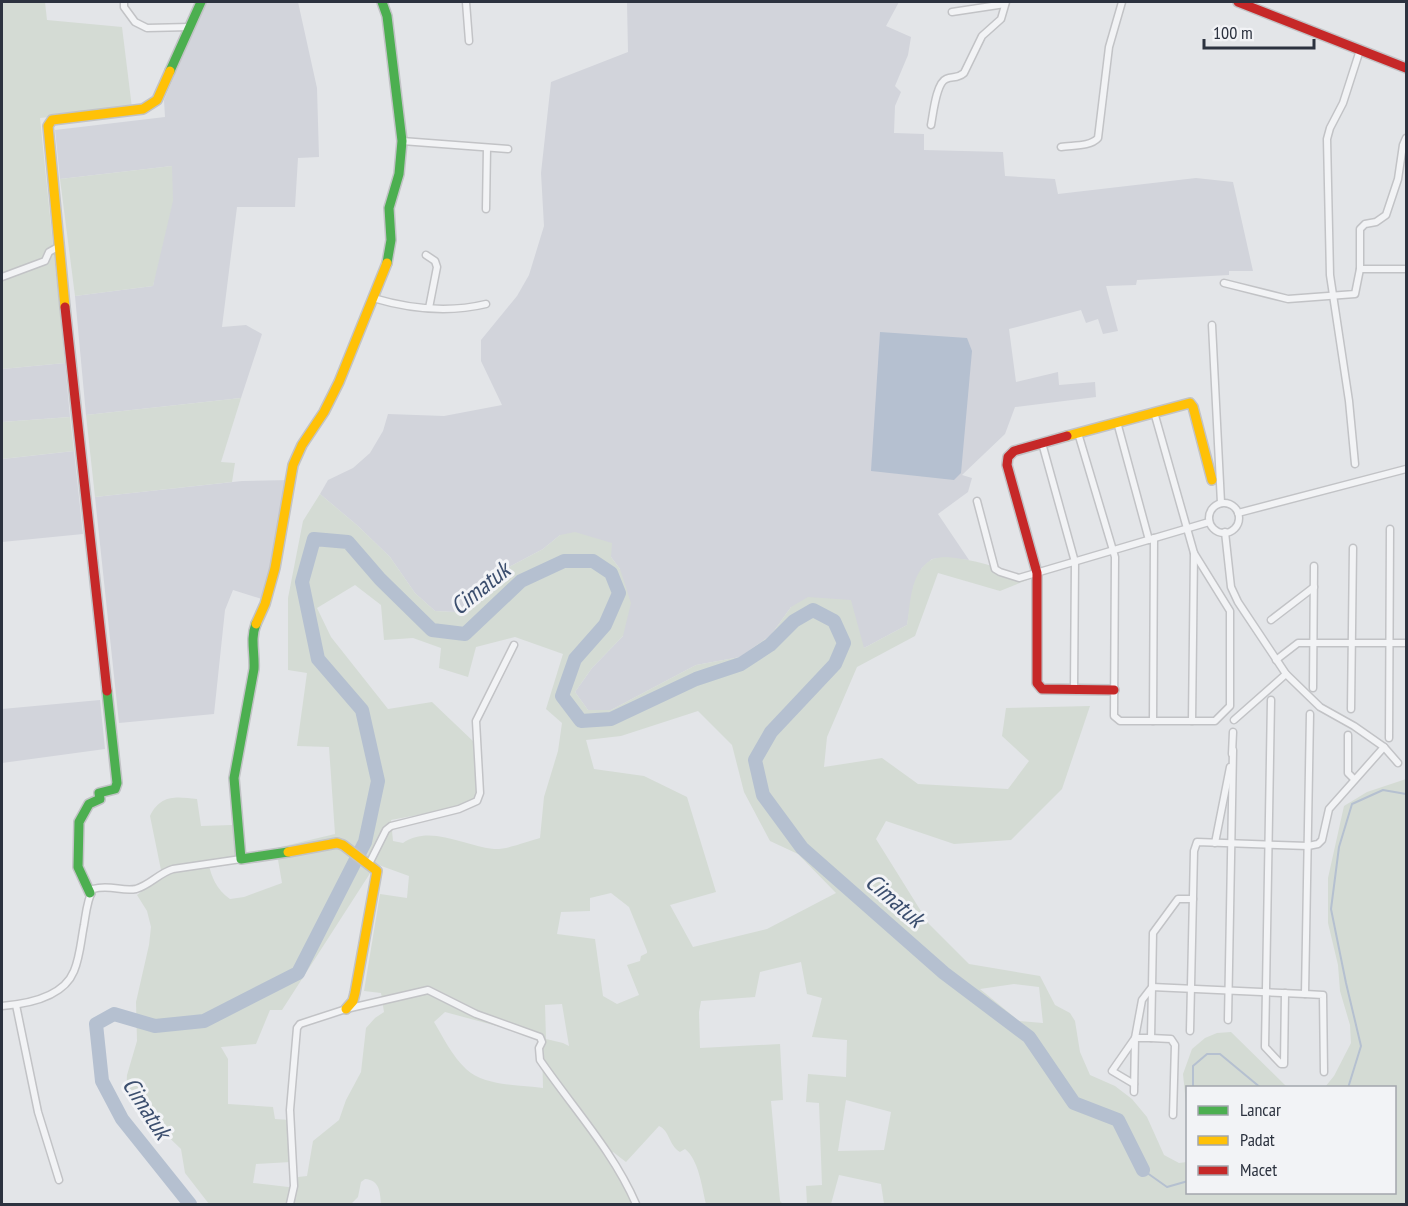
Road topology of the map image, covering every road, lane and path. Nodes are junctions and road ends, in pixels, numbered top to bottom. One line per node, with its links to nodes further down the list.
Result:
1 (124, 2): 9 (street)
2 (201, 2): 9 (street)
3 (382, 2): 15 (street)
4 (466, 2): 10 (street)
5 (1122, 2): 16 (street)
6 (1239, 2): 11 (street)
7 (1005, 3): 8 (street); 13 (street)
8 (952, 12)
9 (190, 27): 20 (street)
10 (469, 41)
11 (1359, 50): 12 (street); 26 (street)
12 (1407, 68)
13 (931, 125)
14 (1407, 138): 22 (street)
15 (402, 141): 17 (street); 27 (street)
16 (1060, 147)
17 (487, 148): 18 (street); 19 (street)
18 (508, 149)
19 (486, 209)
20 (58, 247): 24 (street); 83 (street)
21 (426, 255): 29 (street)
22 (1360, 269): 23 (street); 26 (street)
23 (1407, 269)
24 (2, 277)
25 (1224, 283): 26 (street)
26 (1334, 297): 35 (street)
27 (373, 298): 29 (street); 81 (street)
28 (486, 304): 29 (street)
29 (429, 308)
30 (1212, 325): 39 (street)
31 (1154, 412): 32 (street); 37 (street); 42 (street)
32 (1117, 422): 33 (street); 45 (street)
33 (1078, 433): 34 (street); 47 (street)
34 (1042, 443): 49 (street); 51 (street)
35 (1354, 464)
36 (1407, 469): 40 (street)
37 (1212, 480)
38 (977, 501): 51 (street)
39 (1221, 503): 40 (street); 41 (street)
40 (1238, 513): 44 (street)
41 (1209, 522): 42 (street); 44 (street)
42 (1187, 528): 45 (street); 48 (street)
43 (1390, 530): 56 (street)
44 (1225, 532): 59 (street)
45 (1151, 539): 47 (street); 68 (street)
46 (1353, 548): 55 (street)
47 (1113, 550): 49 (street); 63 (street)
48 (1194, 553): 69 (street); 69 (street)
49 (1075, 562): 51 (street); 62 (street)
50 (1314, 566): 52 (street)
51 (1036, 573): 62 (street)
52 (1314, 587): 53 (street); 54 (street)
53 (1271, 620)
54 (1313, 642): 55 (street); 59 (street); 61 (street)
55 (1352, 642): 56 (street); 65 (street)
56 (1390, 642): 57 (street); 72 (street)
57 (1407, 642)
58 (514, 645): 82 (street)
59 (1276, 660): 60 (street)
60 (1286, 674): 67 (street); 73 (street)
61 (1313, 688)
62 (1074, 689): 63 (street)
63 (1114, 690): 68 (street)
64 (1271, 700): 79 (street)
65 (1351, 709)
66 (1310, 714): 80 (street)
67 (1234, 720)
68 (1153, 721): 69 (street)
69 (1192, 721)
70 (1233, 732): 74 (street)
71 (1348, 735): 76 (street)
72 (1389, 738)
73 (1384, 747): 75 (street); 76 (street)
74 (1233, 750): 77 (street); 78 (street)
75 (1398, 763)
76 (1354, 779): 80 (street)
77 (1215, 843): 78 (street); 84 (street)
78 (1231, 843): 79 (street); 87 (street)
79 (1269, 844): 80 (street); 88 (street)
80 (1308, 846): 90 (street)
81 (241, 859): 82 (street); 83 (street)
82 (367, 862): 93 (street)
83 (90, 893): 91 (street)
84 (1193, 899): 85 (street); 86 (street)
85 (1152, 987): 86 (street); 96 (street); 97 (street)
86 (1191, 989): 87 (street); 95 (street)
87 (1229, 990): 88 (street); 94 (street)
88 (1266, 992): 89 (street); 89 (street)
89 (1284, 993): 90 (street)
90 (1305, 994): 98 (street)
91 (16, 1005): 92 (street); 100 (street)
92 (2, 1006)
93 (345, 1009): 101 (street); 102 (street)
94 (1228, 1020)
95 (1190, 1031)
96 (1135, 1038): 96 (street); 97 (street)
97 (1151, 1038): 99 (street)
98 (1324, 1072)
99 (1173, 1114)
100 (59, 1180)
101 (290, 1204)
102 (636, 1204)

